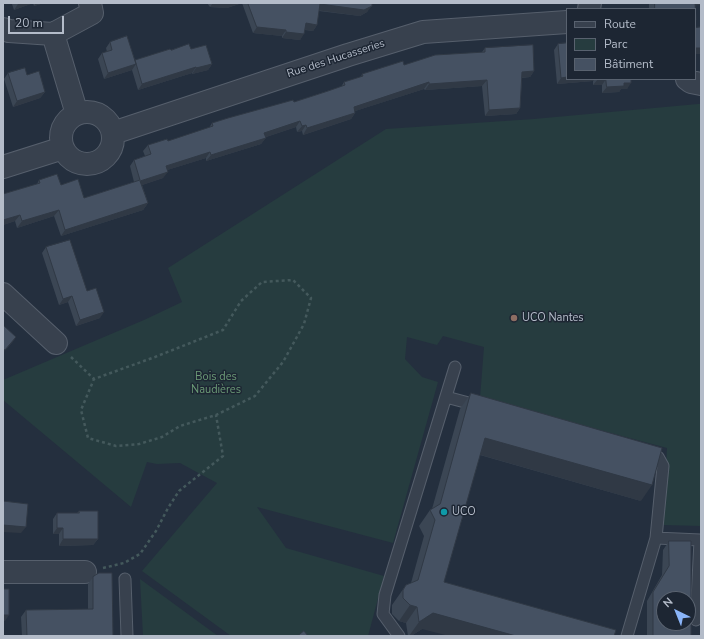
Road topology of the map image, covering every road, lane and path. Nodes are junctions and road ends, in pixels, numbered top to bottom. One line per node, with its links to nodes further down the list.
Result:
1 (90, 3): 4 (street)
2 (566, 22): 8 (street, Rue des Hucasseries)
3 (3, 29): 4 (street)
4 (53, 34): 7 (street)
5 (688, 80): 6 (street)
6 (701, 84)
7 (77, 114): 8 (street); 9 (street)
8 (113, 133): 9 (street)
9 (63, 148): 10 (street)
10 (3, 167)
11 (3, 294): 12 (street)
12 (56, 343): 14 (path)
13 (456, 367): 15 (lane)
14 (94, 378): 17 (path); 17 (path)
15 (446, 397): 16 (lane); 25 (lane)
16 (492, 410)
17 (216, 415): 21 (path)
18 (635, 450): 19 (lane)
19 (656, 538): 23 (lane); 26 (lane)
20 (3, 572): 21 (street)
21 (85, 572)
22 (125, 579): 24 (lane)
23 (696, 620)
24 (127, 636)
25 (399, 636)
26 (627, 636)

